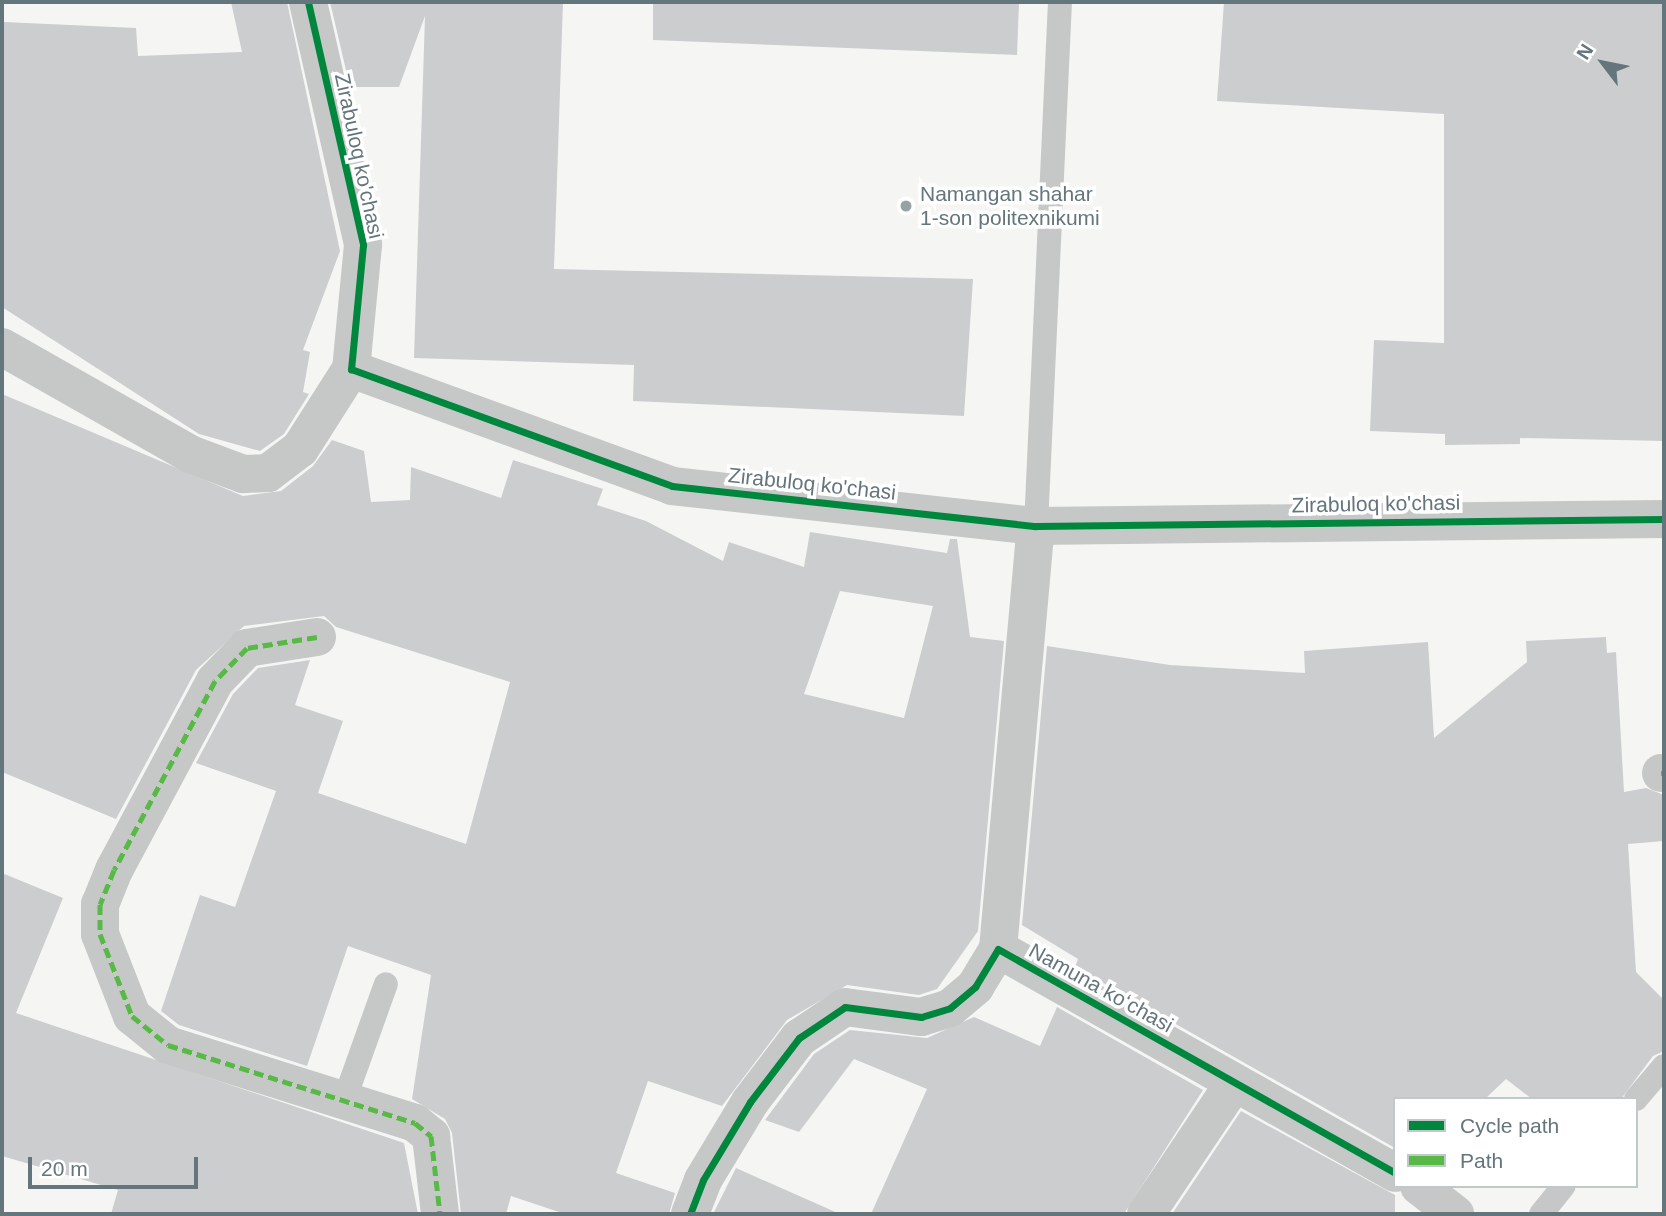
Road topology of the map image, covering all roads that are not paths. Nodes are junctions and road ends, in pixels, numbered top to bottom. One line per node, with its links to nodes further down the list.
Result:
1 (308, 2): 4 (street, Zirabuloq ko'chasi)
2 (1060, 2): 6 (lane)
3 (2, 347): 4 (street)
4 (351, 369): 6 (street, Zirabuloq ko'chasi)
5 (1664, 519): 6 (street, Zirabuloq ko'chasi)
6 (1036, 526): 8 (street)
7 (317, 637): 13 (street)
8 (998, 949): 11 (street, Namuna koʻchasi); 18 (street, Namuna koʻchasi)
9 (386, 984): 13 (lane)
10 (1664, 1066): 12 (lane)
11 (1234, 1083): 14 (street, Namuna koʻchasi); 19 (street)
12 (1638, 1097)
13 (344, 1101): 17 (street)
14 (1393, 1172)
15 (1422, 1188): 20 (street)
16 (1562, 1188): 21 (lane)
17 (440, 1214)
18 (690, 1214)
19 (1146, 1214)
20 (1455, 1214)
21 (1541, 1214)

